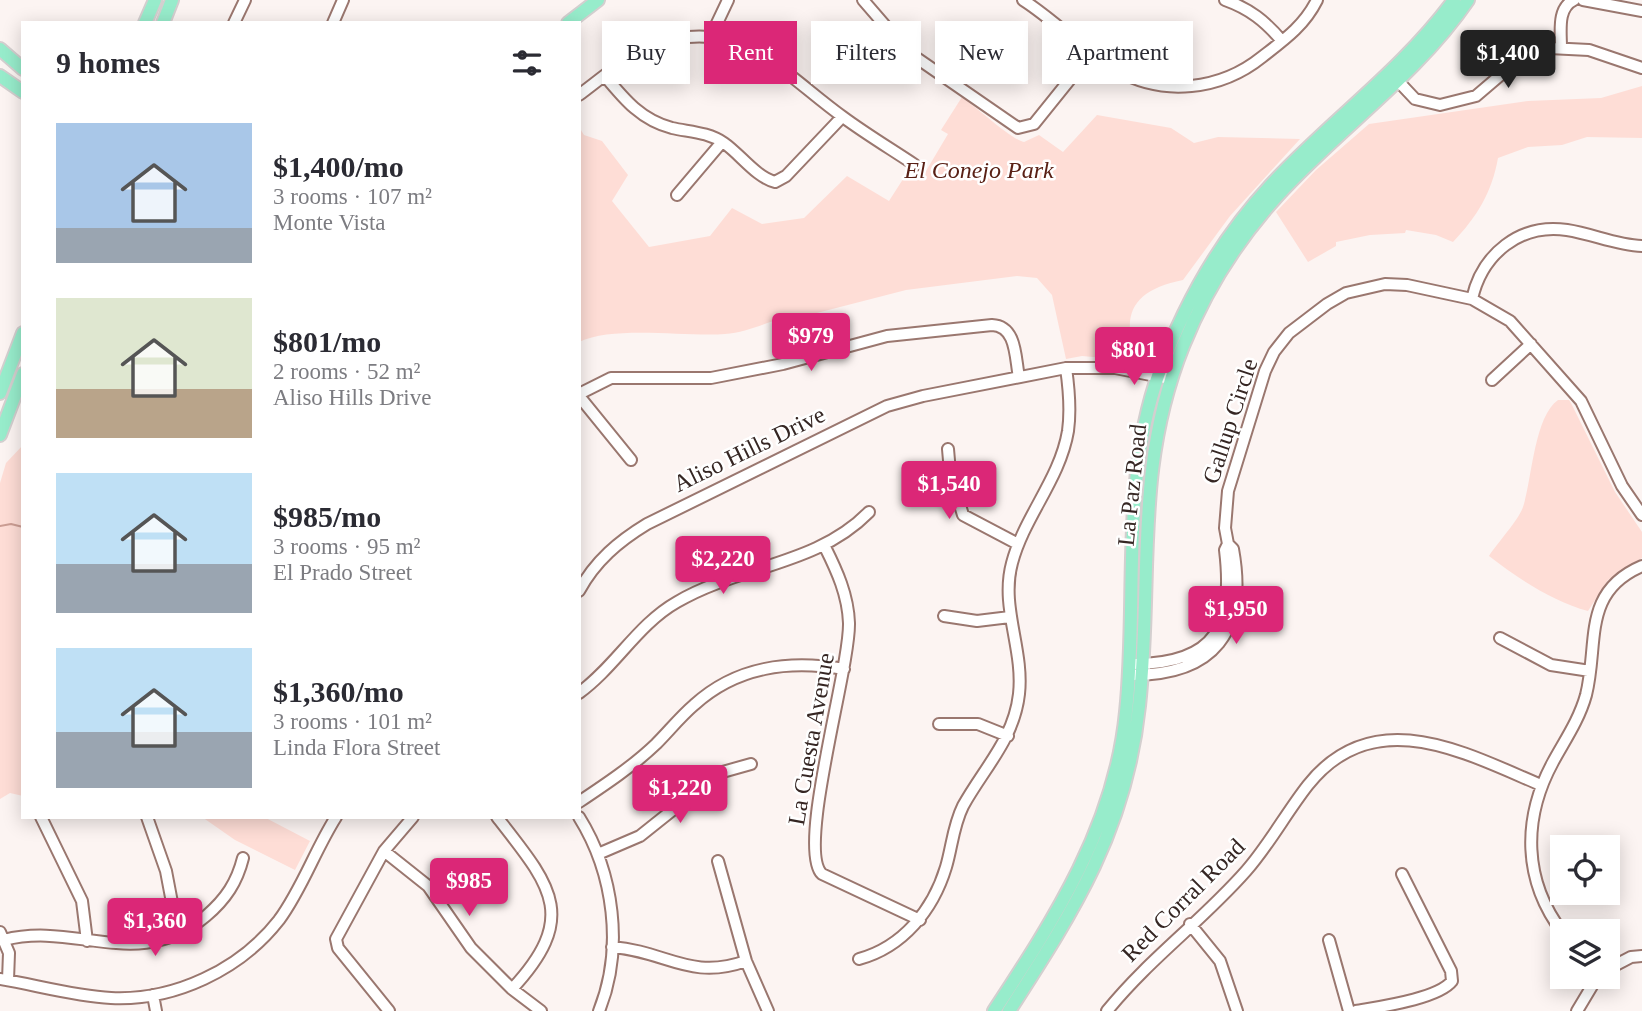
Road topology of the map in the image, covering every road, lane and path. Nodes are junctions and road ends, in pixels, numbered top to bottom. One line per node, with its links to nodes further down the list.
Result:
1 (155, 0): 16 (main road)
2 (172, 0): 17 (main road)
3 (245, 0): 18 (street)
4 (344, 0): 19 (street)
5 (598, 0): 20 (main road)
6 (727, 0): 21 (street)
7 (863, 0): 33 (street)
8 (1023, 0): 22 (street)
9 (1225, 0): 23 (street)
10 (1317, 0): 23 (street)
11 (1454, 0): 47 (main road, La Paz Road)
12 (1468, 0): 31 (main road, La Paz Road)
13 (1574, 0): 24 (street)
14 (1583, 0): 15 (street)
15 (1642, 11)
16 (146, 21)
17 (164, 21)
18 (235, 21)
19 (334, 21)
20 (571, 21)
21 (717, 21)
22 (1051, 21)
23 (1282, 41): 34 (street)
24 (1560, 47): 27 (street); 31 (street)
25 (3, 55): 26 (main road)
26 (21, 68)
27 (1642, 68)
28 (0, 76): 35 (main road)
29 (602, 78): 36 (street)
30 (797, 79): 37 (street)
31 (1398, 81): 47 (main road, La Paz Road)
32 (612, 84): 38 (street)
33 (1066, 84)
34 (1155, 84)
35 (21, 91)
36 (581, 94)
37 (842, 117): 38 (street); 39 (street)
38 (722, 142): 40 (street)
39 (915, 165)
40 (677, 195)
41 (1642, 246): 42 (street)
42 (1472, 299): 44 (street, Gallup Circle); 66 (street, Gallup Circle)
43 (21, 338): 50 (main road)
44 (1531, 344): 49 (street); 57 (street, Gallup Circle)
45 (1066, 368): 46 (street, Aliso Hills Drive); 47 (street, Aliso Hills Drive); 58 (street)
46 (1019, 377): 51 (street); 61 (street, Aliso Hills Drive)
47 (1164, 378): 66 (main road, La Paz Road)
48 (21, 379): 53 (main road)
49 (1492, 380)
50 (0, 393)
51 (581, 394)
52 (581, 398): 55 (street)
53 (0, 435)
54 (948, 449): 58 (street)
55 (631, 460)
56 (869, 512): 59 (street)
57 (1642, 515)
58 (1018, 544): 63 (street)
59 (825, 547): 65 (street, La Cuesta Avenue); 68 (street)
60 (1642, 566): 67 (street)
61 (581, 588)
62 (944, 616): 63 (street)
63 (1010, 617): 70 (street)
64 (1500, 638): 67 (street)
65 (844, 669): 73 (street); 86 (street, La Cuesta Avenue)
66 (1135, 669): 106 (main road, La Paz Road); 107 (main road, La Paz Road)
67 (1590, 671): 72 (street)
68 (581, 691)
69 (939, 724): 70 (street)
70 (1008, 736): 86 (street)
71 (751, 764): 81 (street)
72 (1541, 785): 85 (street); 87 (street, Red Corral Road)
73 (581, 801)
74 (42, 819): 91 (street)
75 (148, 819): 88 (street)
76 (335, 819): 100 (street)
77 (411, 819): 80 (street)
78 (499, 819): 98 (street)
79 (580, 819): 81 (street)
80 (384, 851): 98 (street); 102 (street)
81 (598, 854): 92 (street)
82 (243, 858): 88 (street)
83 (718, 861): 95 (street)
84 (1402, 874): 111 (street)
85 (1554, 919)
86 (919, 920): 94 (street)
87 (1190, 924): 108 (street, Red Corral Road); 109 (street)
88 (178, 934): 91 (street)
89 (2, 936): 91 (street); 97 (street)
90 (1329, 940): 110 (street)
91 (87, 941)
92 (612, 947): 95 (street); 104 (street)
93 (1642, 956): 96 (street)
94 (859, 959)
95 (746, 961): 105 (street)
96 (1620, 964)
97 (4, 979): 100 (street)
98 (512, 989): 103 (street)
99 (1590, 989): 112 (street)
100 (153, 995): 101 (street)
101 (156, 1011)
102 (389, 1011)
103 (541, 1011)
104 (599, 1011)
105 (768, 1011)
106 (994, 1011)
107 (1009, 1011)
108 (1107, 1011)
109 (1237, 1011)
110 (1349, 1011)
111 (1356, 1011)
112 (1577, 1011)

